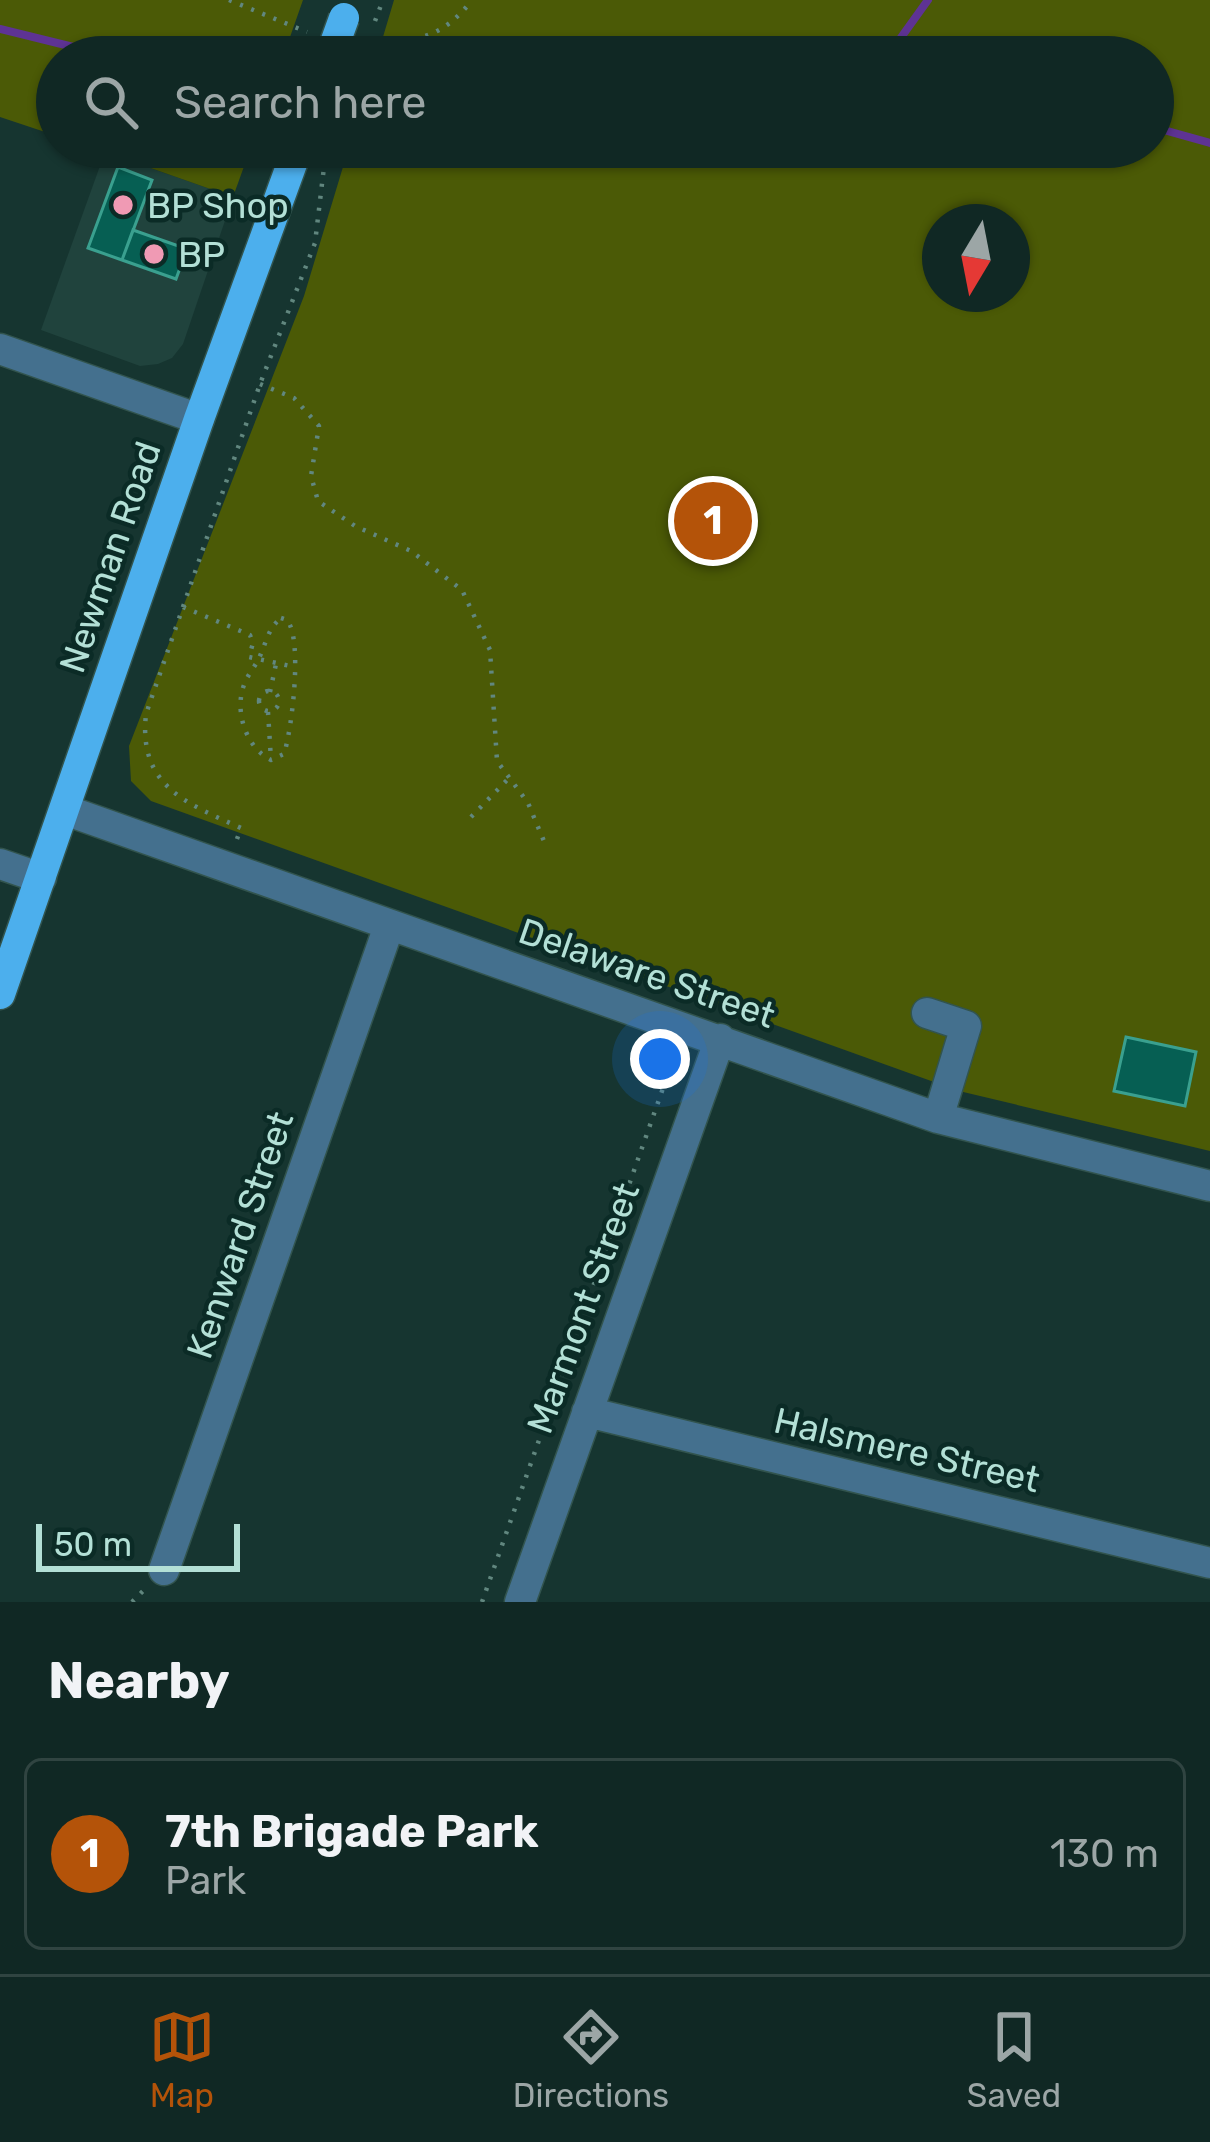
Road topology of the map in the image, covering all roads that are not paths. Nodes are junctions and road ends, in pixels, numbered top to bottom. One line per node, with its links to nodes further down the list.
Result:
1 (301, 168): 3 (main road, Newman Road)
2 (0, 349): 3 (street)
3 (199, 419): 4 (main road, Newman Road)
4 (65, 810): 6 (main road, Newman Road); 7 (street, Delaware Street)
5 (0, 864): 6 (street)
6 (40, 878): 8 (main road, Newman Road)
7 (389, 926): 10 (street, Delaware Street); 15 (street, Kenward Street)
8 (0, 994)
9 (927, 1013): 11 (street)
10 (720, 1039): 11 (street, Delaware Street); 13 (street, Marmont Street)
11 (938, 1118): 12 (street, Delaware Street)
12 (1210, 1186)
13 (587, 1412): 14 (street, Halsmere Street); 16 (street, Marmont Street)
14 (1210, 1563)
15 (164, 1570)
16 (520, 1602)

